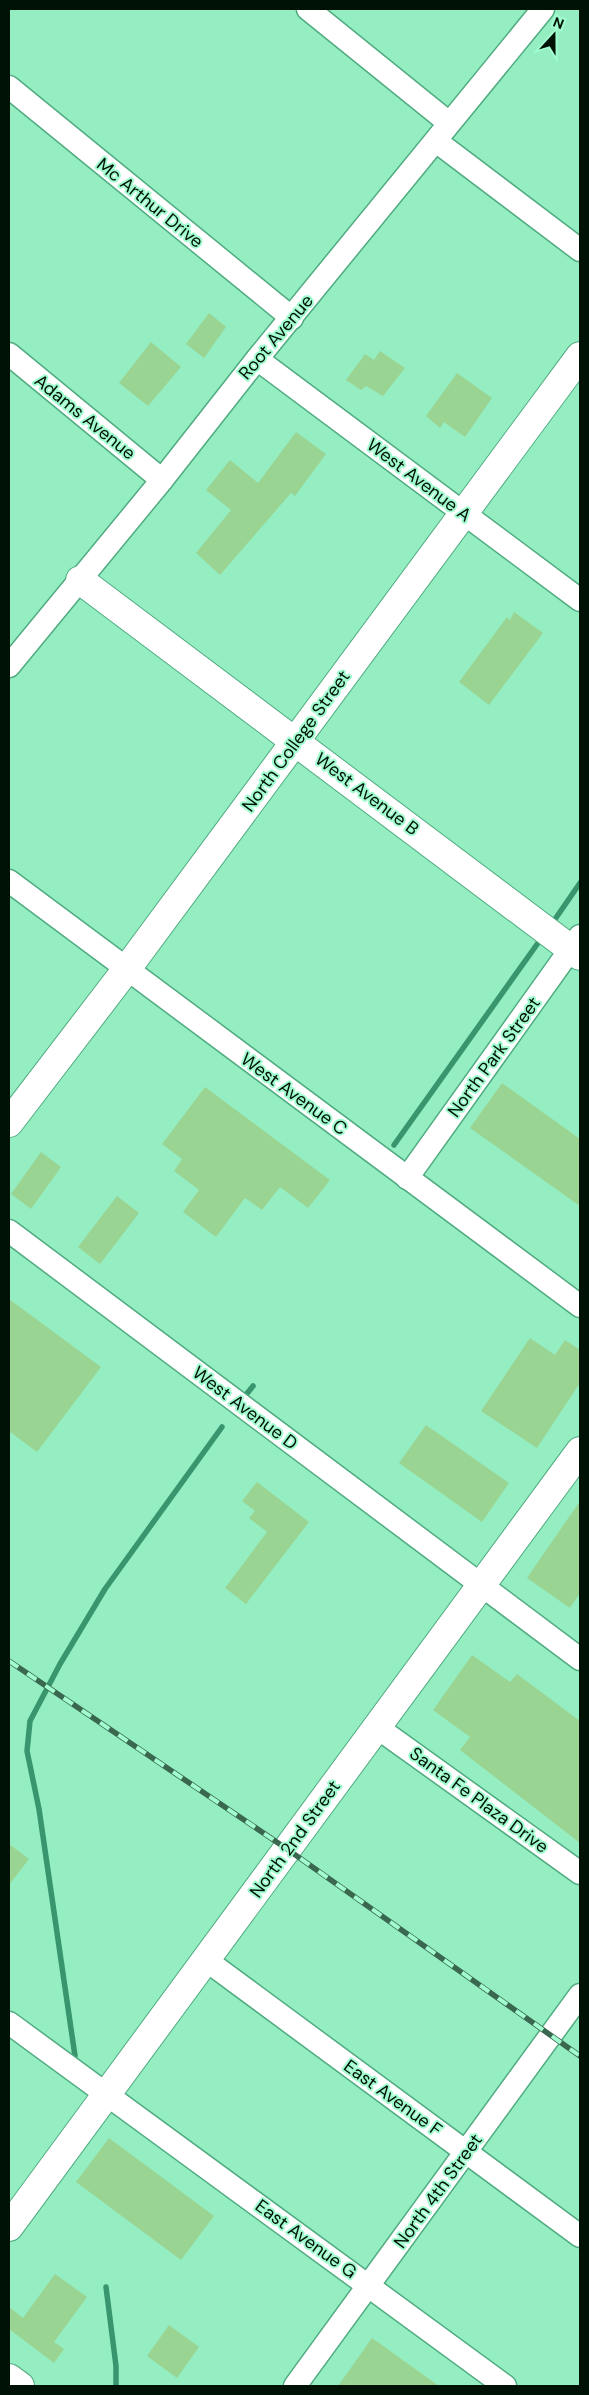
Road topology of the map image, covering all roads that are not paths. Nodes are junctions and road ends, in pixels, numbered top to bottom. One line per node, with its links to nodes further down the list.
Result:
1 (308, 9): 4 (street)
2 (543, 9): 4 (street, Root Avenue)
3 (9, 88): 7 (street, Mc Arthur Drive)
4 (449, 123): 5 (street, Root Avenue)
5 (436, 141): 6 (street); 7 (street, Root Avenue)
6 (580, 250)
7 (292, 318): 10 (street, Root Avenue)
8 (9, 354): 11 (street, Adams Avenue)
9 (580, 356): 12 (street, North College Street)
10 (257, 359): 11 (street, Root Avenue); 12 (street, West Avenue A)
11 (162, 480): 13 (street, Root Avenue)
12 (463, 512): 14 (street, West Avenue A); 16 (street, North College Street)
13 (80, 580): 15 (street, Root Avenue); 16 (street, West Avenue B)
14 (580, 600)
15 (9, 666)
16 (297, 741): 18 (street, West Avenue B); 19 (street, North College Street)
17 (9, 881): 19 (street, West Avenue C)
18 (573, 946): 21 (street, North Park Street)
19 (126, 970): 20 (street, North College Street); 21 (street, West Avenue C)
20 (9, 1123)
21 (407, 1178): 23 (street, West Avenue C)
22 (9, 1231): 25 (street, West Avenue D)
23 (580, 1306)
24 (580, 1451): 25 (street, North 2nd Street)
25 (482, 1585): 26 (street, West Avenue D); 27 (street, North 2nd Street)
26 (580, 1659)
27 (378, 1728): 28 (street, Santa Fe Plaza Drive); 29 (street, North 2nd Street)
28 (580, 1873)
29 (206, 1960): 32 (street, North 2nd Street); 33 (street, East Avenue F)
30 (580, 1995): 33 (street, North 4th Street)
31 (9, 2023): 32 (street, East Avenue G)
32 (106, 2094): 34 (street, North 2nd Street); 36 (street, East Avenue G)
33 (466, 2152): 35 (street, East Avenue F); 36 (street, North 4th Street)
34 (9, 2227)
35 (580, 2236)
36 (369, 2285): 39 (street, North 4th Street); 40 (street, East Avenue G)
37 (9, 2378): 38 (street)
38 (20, 2386)
39 (295, 2386)
40 (505, 2386)

